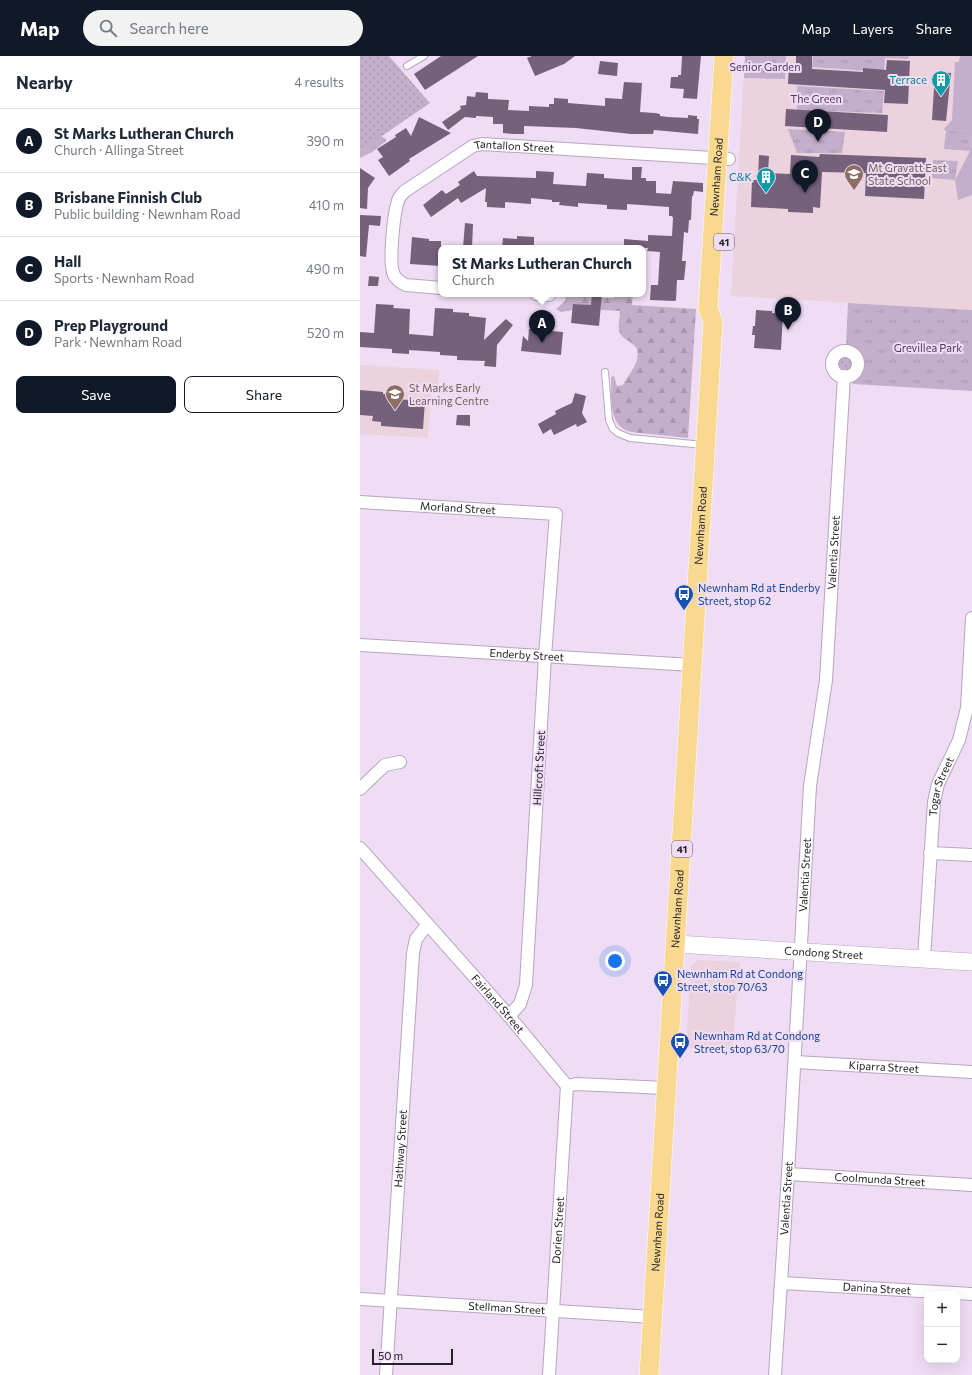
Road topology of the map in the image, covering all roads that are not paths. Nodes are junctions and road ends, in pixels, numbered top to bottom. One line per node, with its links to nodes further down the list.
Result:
1 (424, 56): 4 (lane)
2 (724, 56): 5 (main road, Newnham Road / 41)
3 (735, 56): 5 (main road, Newnham Road / 41)
4 (407, 66)
5 (723, 159): 6 (street, Tantallon Street); 9 (main road, Newnham Road / 41)
6 (438, 288)
7 (605, 372): 9 (lane)
8 (844, 376): 23 (street, Valentia Street)
9 (706, 445): 15 (main road, Newnham Road / 41)
10 (360, 502): 11 (street, Morland Street)
11 (556, 514): 14 (street, Hillcroft Street)
12 (972, 618): 19 (street, Togar Street)
13 (360, 645): 14 (street, Enderby Street)
14 (545, 656): 15 (street, Enderby Street); 26 (street, Hillcroft Street)
15 (693, 666): 22 (main road, Newnham Road / 41)
16 (400, 762): 17 (street)
17 (360, 788)
18 (360, 848): 21 (street, Fairland Street)
19 (930, 853): 20 (street); 24 (street, Togar Street)
20 (972, 855)
21 (427, 925): 26 (street, Fairland Street); 36 (street, Hathway Street)
22 (676, 944): 23 (street, Condong Street); 30 (main road, Newnham Road / 41)
23 (801, 953): 24 (street, Condong Street); 27 (street, Valentia Street)
24 (924, 959): 25 (street, Condong Street)
25 (972, 962)
26 (508, 1016): 29 (street, Fairland Street)
27 (795, 1062): 28 (street, Kiparra Street); 31 (street, Valentia Street)
28 (972, 1072)
29 (567, 1086): 30 (street); 37 (street, Dorien Street)
30 (666, 1088): 38 (main road, Newnham Road / 41)
31 (788, 1174): 32 (street, Coolmunda Street); 33 (street, Valentia Street)
32 (972, 1185)
33 (782, 1283): 34 (street, Danina Street); 42 (street, Valentia Street)
34 (972, 1294)
35 (360, 1299): 36 (street, Stellman Street)
36 (391, 1301): 37 (street, Stellman Street); 39 (street, Hathway Street)
37 (554, 1311): 38 (street, Stellman Street); 40 (street, Dorien Street)
38 (653, 1317): 41 (main road, Newnham Road / 41)
39 (386, 1375)
40 (549, 1375)
41 (650, 1375)
42 (775, 1375)

